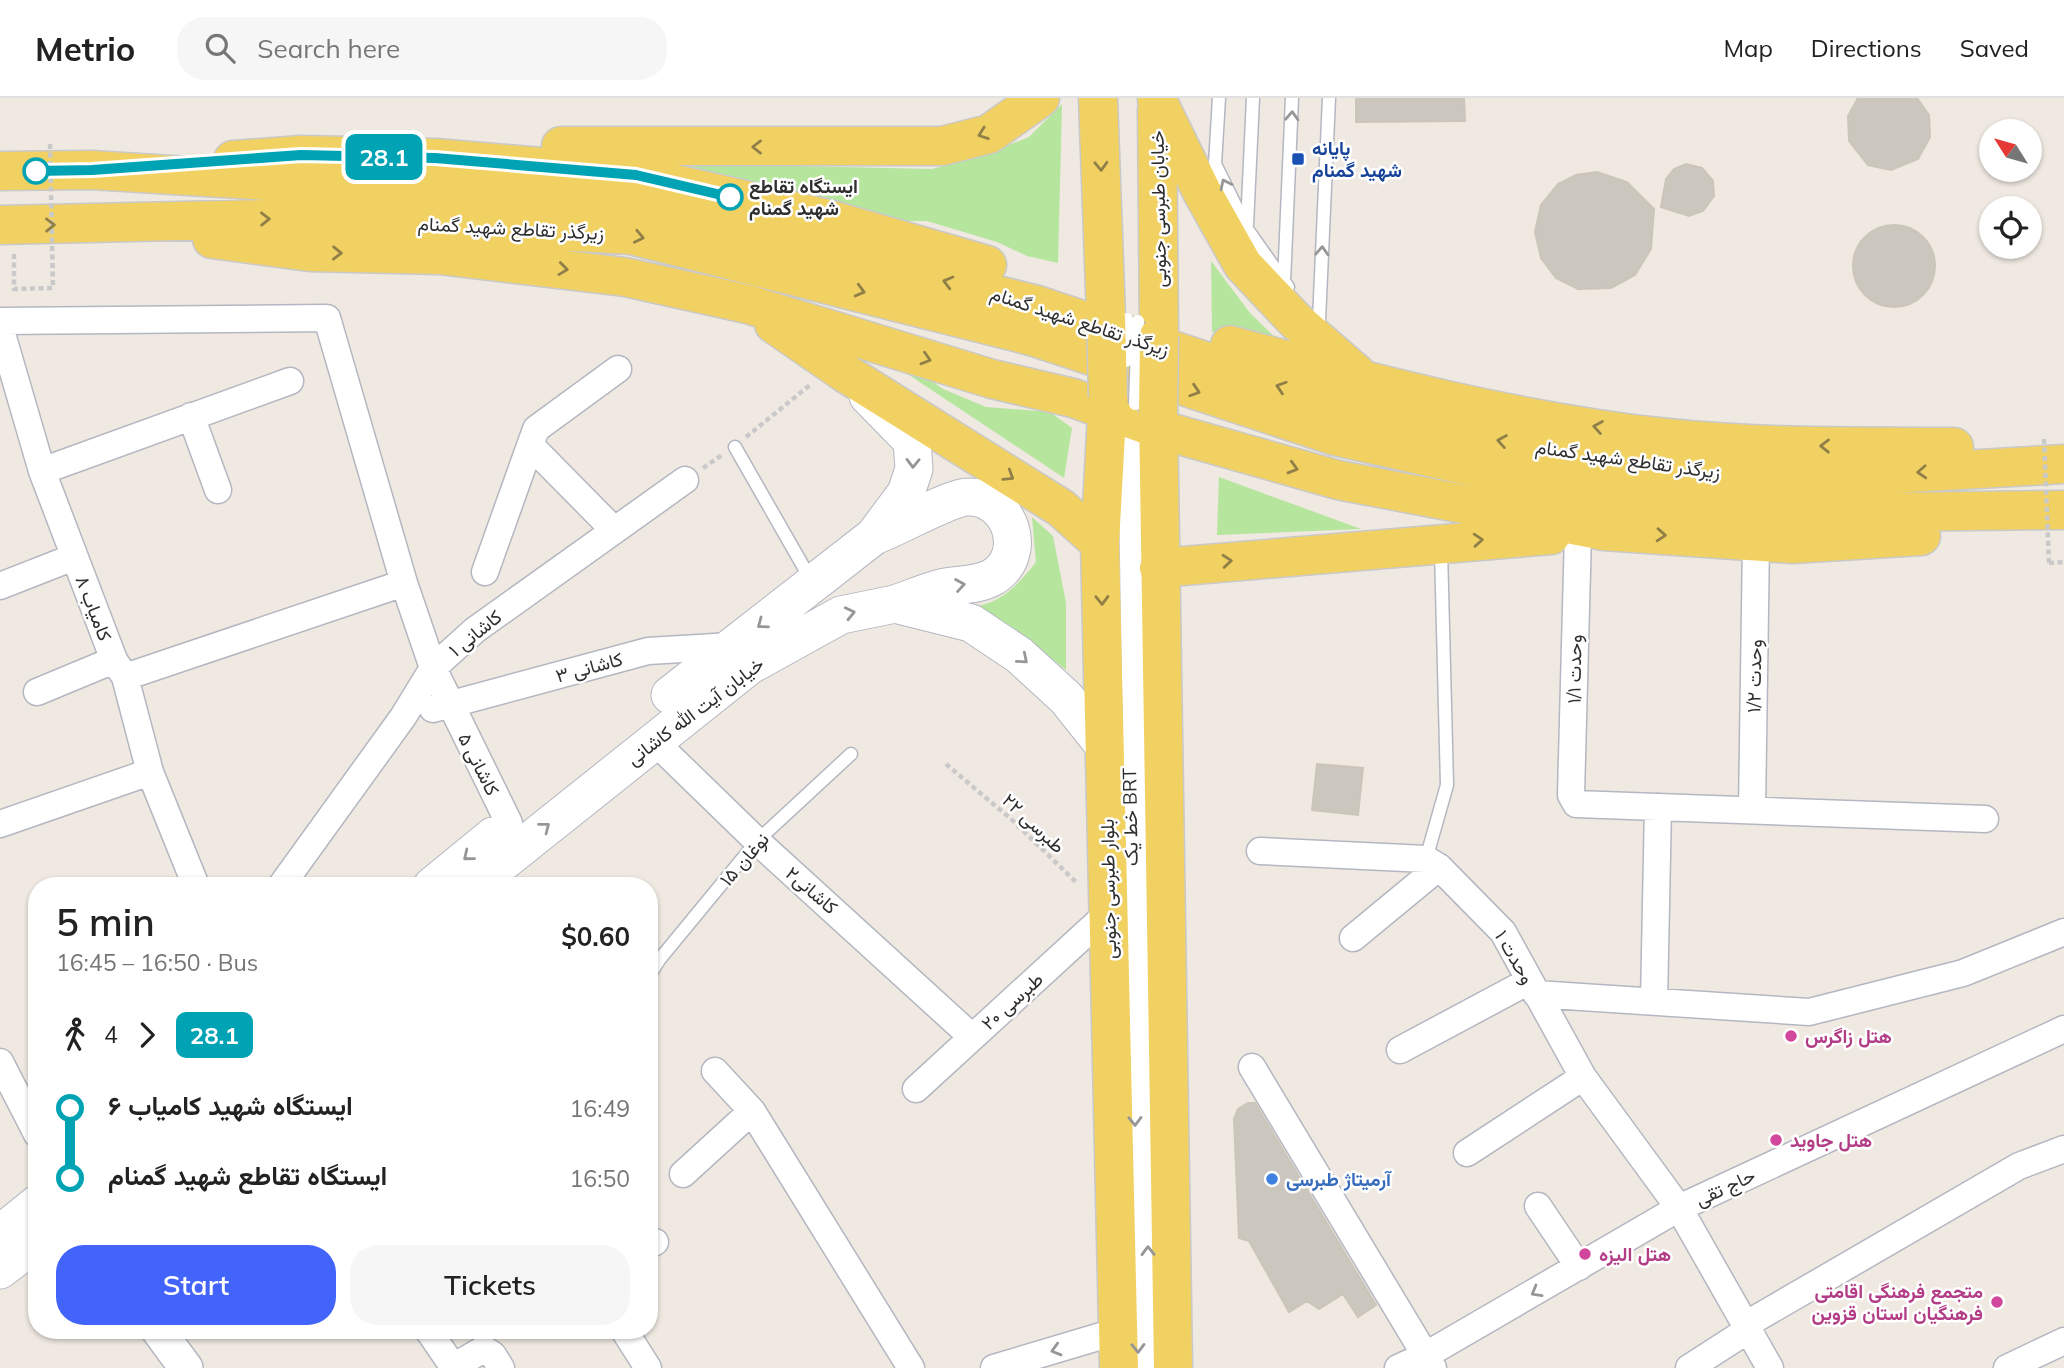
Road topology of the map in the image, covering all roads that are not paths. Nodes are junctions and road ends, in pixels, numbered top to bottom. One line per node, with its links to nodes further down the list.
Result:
1 (1040, 98): 8 (main road, one-way to 8)
2 (1098, 98): 17 (main road, one-way to 17)
3 (1219, 98): 13 (lane, one-way to 3)
4 (1253, 98): 13 (lane)
5 (1292, 98): 14 (lane, one-way to 5)
6 (1329, 98): 16 (lane, one-way to 6)
7 (1157, 99): 17 (main road, خیابان طبرسی جنوبی); 22 (main road)
8 (435, 158): 9 (main road); 17 (main road)
9 (92, 170): 10 (main road); 27 (main road, زیرگذر تقاطع شهید گمنام, one-way to 9)
10 (0, 171)
11 (99, 223): 12 (main road, one-way to 11); 15 (main road, one-way to 15); 31 (main road, زیرگذر تقاطع شهید گمنام, one-way to 31)
12 (0, 225)
13 (1247, 229): 14 (lane)
14 (1284, 282): 16 (lane)
15 (747, 304): 20 (main road); 23 (main road, one-way to 23)
16 (1310, 310): 22 (lane)
17 (1133, 316): 22 (main road); 23 (main road, bridge); 23 (main road, bridge)
18 (1, 334): 28 (street, کامیاب ۸); 42 (street, کاشانی ۵)
19 (618, 369): 25 (street)
20 (839, 369): 35 (main road, خیابان آیت الله کاشانی, one-way to 35); 38 (main road, one-way to 38)
21 (290, 381): 24 (street)
22 (1367, 382): 27 (main road, one-way to 22)
23 (1131, 411): 34 (main road, one-way to 34); 38 (main road, بلوار طبرسی جنوبی); 40 (main road); 106 (lane, خط یک BRT, one-way to 106); 107 (lane, خط یک BRT, one-way to 23)
24 (191, 416): 28 (street); 30 (street)
25 (532, 447): 33 (street); 41 (street)
26 (734, 447): 43 (lane)
27 (2057, 453)
28 (42, 471): 39 (street, کامیاب ۸)
29 (685, 480): 33 (street, کاشانی ۱)
30 (218, 491)
31 (2064, 510)
32 (2064, 518): 36 (main road)
33 (613, 529): 47 (street, کاشانی ۱)
34 (1591, 532): 36 (main road, one-way to 36); 37 (main road, one-way to 34); 56 (street, وحدت ۱/۱)
35 (874, 536): 43 (main road, خیابان آیت الله کاشانی); 45 (main road, one-way to 35)
36 (1756, 541): 57 (street, وحدت ۱/۲)
37 (1441, 542): 40 (main road, one-way to 37); 63 (lane)
38 (1100, 543): 53 (main road, بلوار طبرسی جنوبی, one-way to 53)
39 (74, 557): 44 (street); 48 (street, کامیاب ۸)
40 (1159, 568): 108 (main road)
41 (485, 572)
42 (404, 583): 47 (street, کاشانی ۵); 48 (street)
43 (814, 585): 46 (main road, خیابان آیت الله کاشانی, one-way to 46)
44 (0, 586)
45 (895, 604): 52 (main road, خیابان آیت الله کاشانی, one-way to 45); 53 (main road, خیابان آیت الله کاشانی, one-way to 53)
46 (732, 646): 50 (street, کاشانی ۳); 59 (main road, خیابان آیت الله کاشانی)
47 (433, 668): 50 (street, کاشانی ۵); 51 (street, کاشانی ۱)
48 (119, 669): 49 (street); 55 (street, کامیاب ۸)
49 (37, 692)
50 (449, 705): 51 (street, کاشانی ۳); 59 (street, کاشانی ۵)
51 (403, 717): 65 (street, کاشانی ۱)
52 (654, 741): 61 (street, کاشانی۲); 67 (main road, خیابان آیت الله کاشانی, one-way to 52)
53 (1105, 747): 68 (main road, بلوار طبرسی جنوبی)
54 (851, 754): 61 (lane, نوغان ۱۵)
55 (150, 772): 60 (street); 64 (street, کامیاب ۸)
56 (1658, 807): 57 (street); 73 (street)
57 (1752, 810): 58 (street)
58 (1985, 819)
59 (509, 823): 66 (main road, خیابان آیت الله کاشانی, one-way to 66)
60 (0, 824)
61 (757, 841): 71 (lane, نوغان ۱۵); 75 (street, کاشانی۲)
62 (1260, 851): 63 (street)
63 (1433, 863): 70 (street); 72 (street, وحدت ۱)
64 (192, 877)
65 (287, 877)
66 (443, 877)
67 (484, 877)
68 (1108, 901): 75 (street, طبرسی ۲۰); 99 (main road, بلوار طبرسی جنوبی)
69 (2064, 932): 73 (street)
70 (1353, 938)
71 (658, 962)
72 (1532, 987): 73 (street); 76 (street); 80 (street, وحدت ۱)
73 (1654, 1000)
74 (2064, 1029): 88 (street, حاج تقی)
75 (972, 1037): 81 (street, طبرسی ۲۰)
76 (1400, 1050)
77 (0, 1062): 83 (street)
78 (1252, 1067): 100 (street)
79 (715, 1071): 82 (street)
80 (1583, 1077): 85 (street); 88 (street, وحدت ۱)
81 (916, 1089)
82 (752, 1111): 86 (street); 104 (street)
83 (28, 1116)
84 (2064, 1149): 94 (street)
85 (1467, 1153)
86 (683, 1174)
87 (1538, 1206): 92 (street)
88 (1679, 1208): 92 (street, حاج تقی); 94 (street, وحدت ۱)
89 (28, 1212): 90 (main road)
90 (0, 1234)
91 (28, 1249): 93 (main road)
92 (1579, 1267): 100 (street, حاج تقی, one-way to 100)
93 (0, 1269)
94 (1746, 1328): 110 (street); 111 (street, وحدت ۱)
95 (165, 1339): 101 (street)
96 (434, 1339): 102 (street)
97 (630, 1339): 103 (street)
98 (2064, 1340): 112 (street)
99 (1119, 1350): 105 (street, one-way to 105)
100 (1430, 1362): 109 (street, حاج تقی)
101 (186, 1368)
102 (501, 1368)
103 (648, 1368)
104 (911, 1368)
105 (994, 1368)
106 (1139, 1368)
107 (1150, 1368)
108 (1173, 1368)
109 (1398, 1368)
110 (1689, 1368)
111 (1770, 1368)
112 (2007, 1368)

